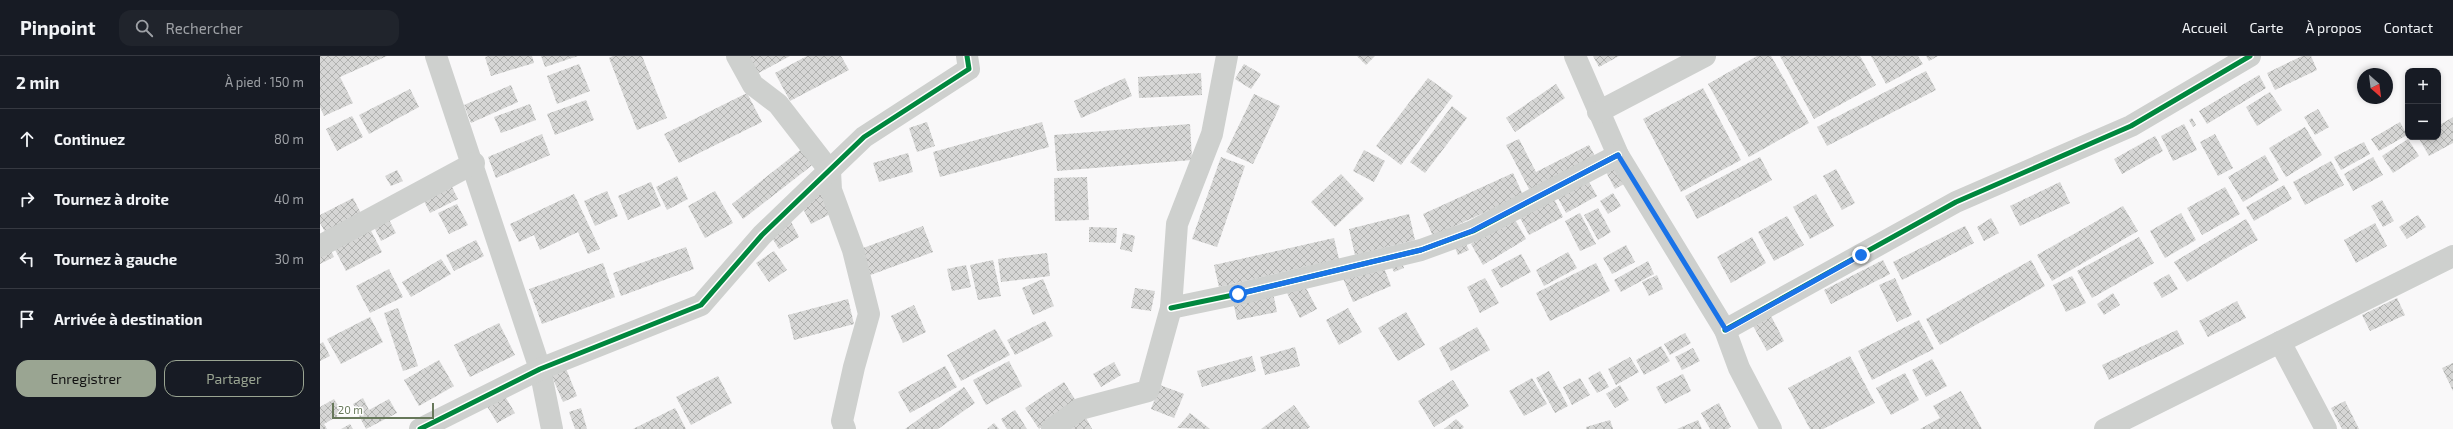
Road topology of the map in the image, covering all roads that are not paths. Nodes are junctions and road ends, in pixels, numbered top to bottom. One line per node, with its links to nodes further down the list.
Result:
1 (436, 56): 10 (street)
2 (737, 56): 11 (street)
3 (968, 56): 11 (street)
4 (1227, 56): 14 (street)
5 (1575, 56): 8 (street)
6 (1705, 56): 8 (street)
7 (2250, 56): 15 (street)
8 (1598, 112): 9 (street)
9 (1618, 155): 14 (street); 15 (street)
10 (474, 163): 12 (street); 17 (street)
11 (830, 171): 17 (street); 20 (street)
12 (320, 246)
13 (2453, 256): 16 (street)
14 (1171, 308): 21 (street)
15 (1726, 330): 22 (street)
16 (2280, 342): 23 (street); 24 (street)
17 (540, 369): 18 (street); 19 (street)
18 (420, 429)
19 (552, 429)
20 (845, 429)
21 (1052, 429)
22 (1771, 429)
23 (2105, 429)
24 (2326, 429)

